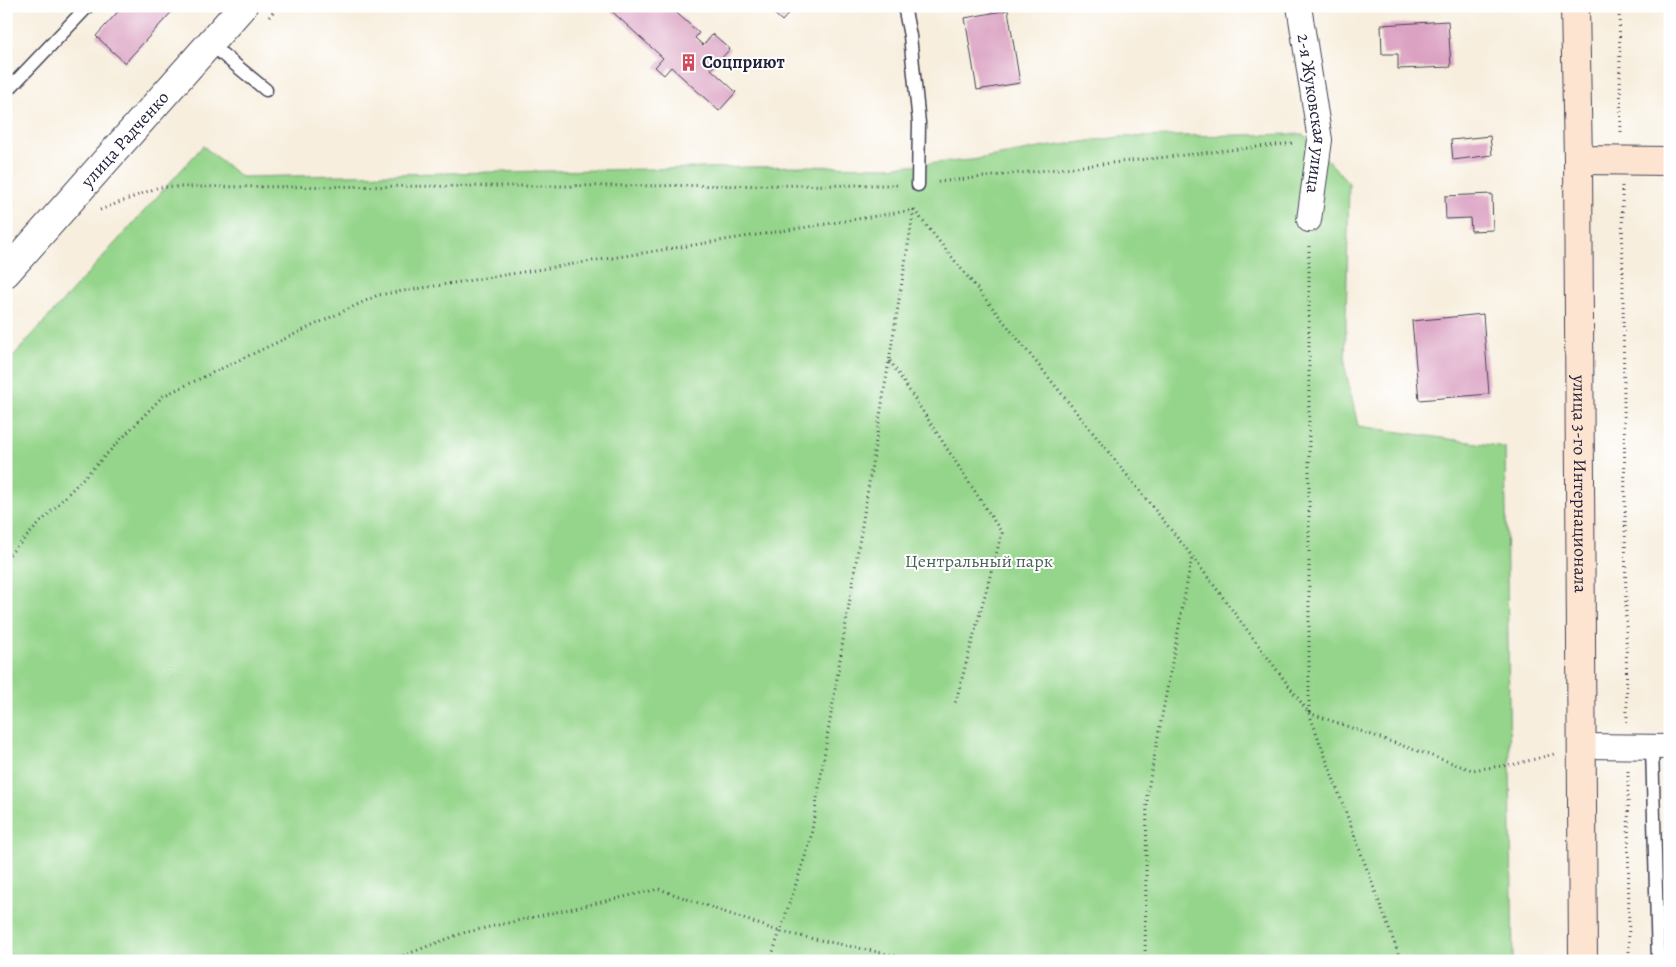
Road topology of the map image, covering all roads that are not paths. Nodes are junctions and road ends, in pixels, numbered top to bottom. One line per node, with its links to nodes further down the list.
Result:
1 (88, 6): 8 (lane)
2 (243, 6): 6 (street, улица Радченко)
3 (904, 6): 11 (lane)
4 (1299, 6): 12 (street, 2-я Жуковская улица)
5 (1575, 6): 9 (main road, улица 3-го Интернационала)
6 (210, 44): 7 (lane); 13 (street, улица Радченко)
7 (266, 90)
8 (6, 92)
9 (1578, 160): 10 (main road); 14 (main road, улица 3-го Интернационала)
10 (1670, 161)
11 (918, 185)
12 (1309, 220)
13 (6, 273)
14 (1583, 746): 15 (street); 16 (main road, улица 3-го Интернационала)
15 (1661, 747): 17 (lane)
16 (1583, 961)
17 (1658, 961)

